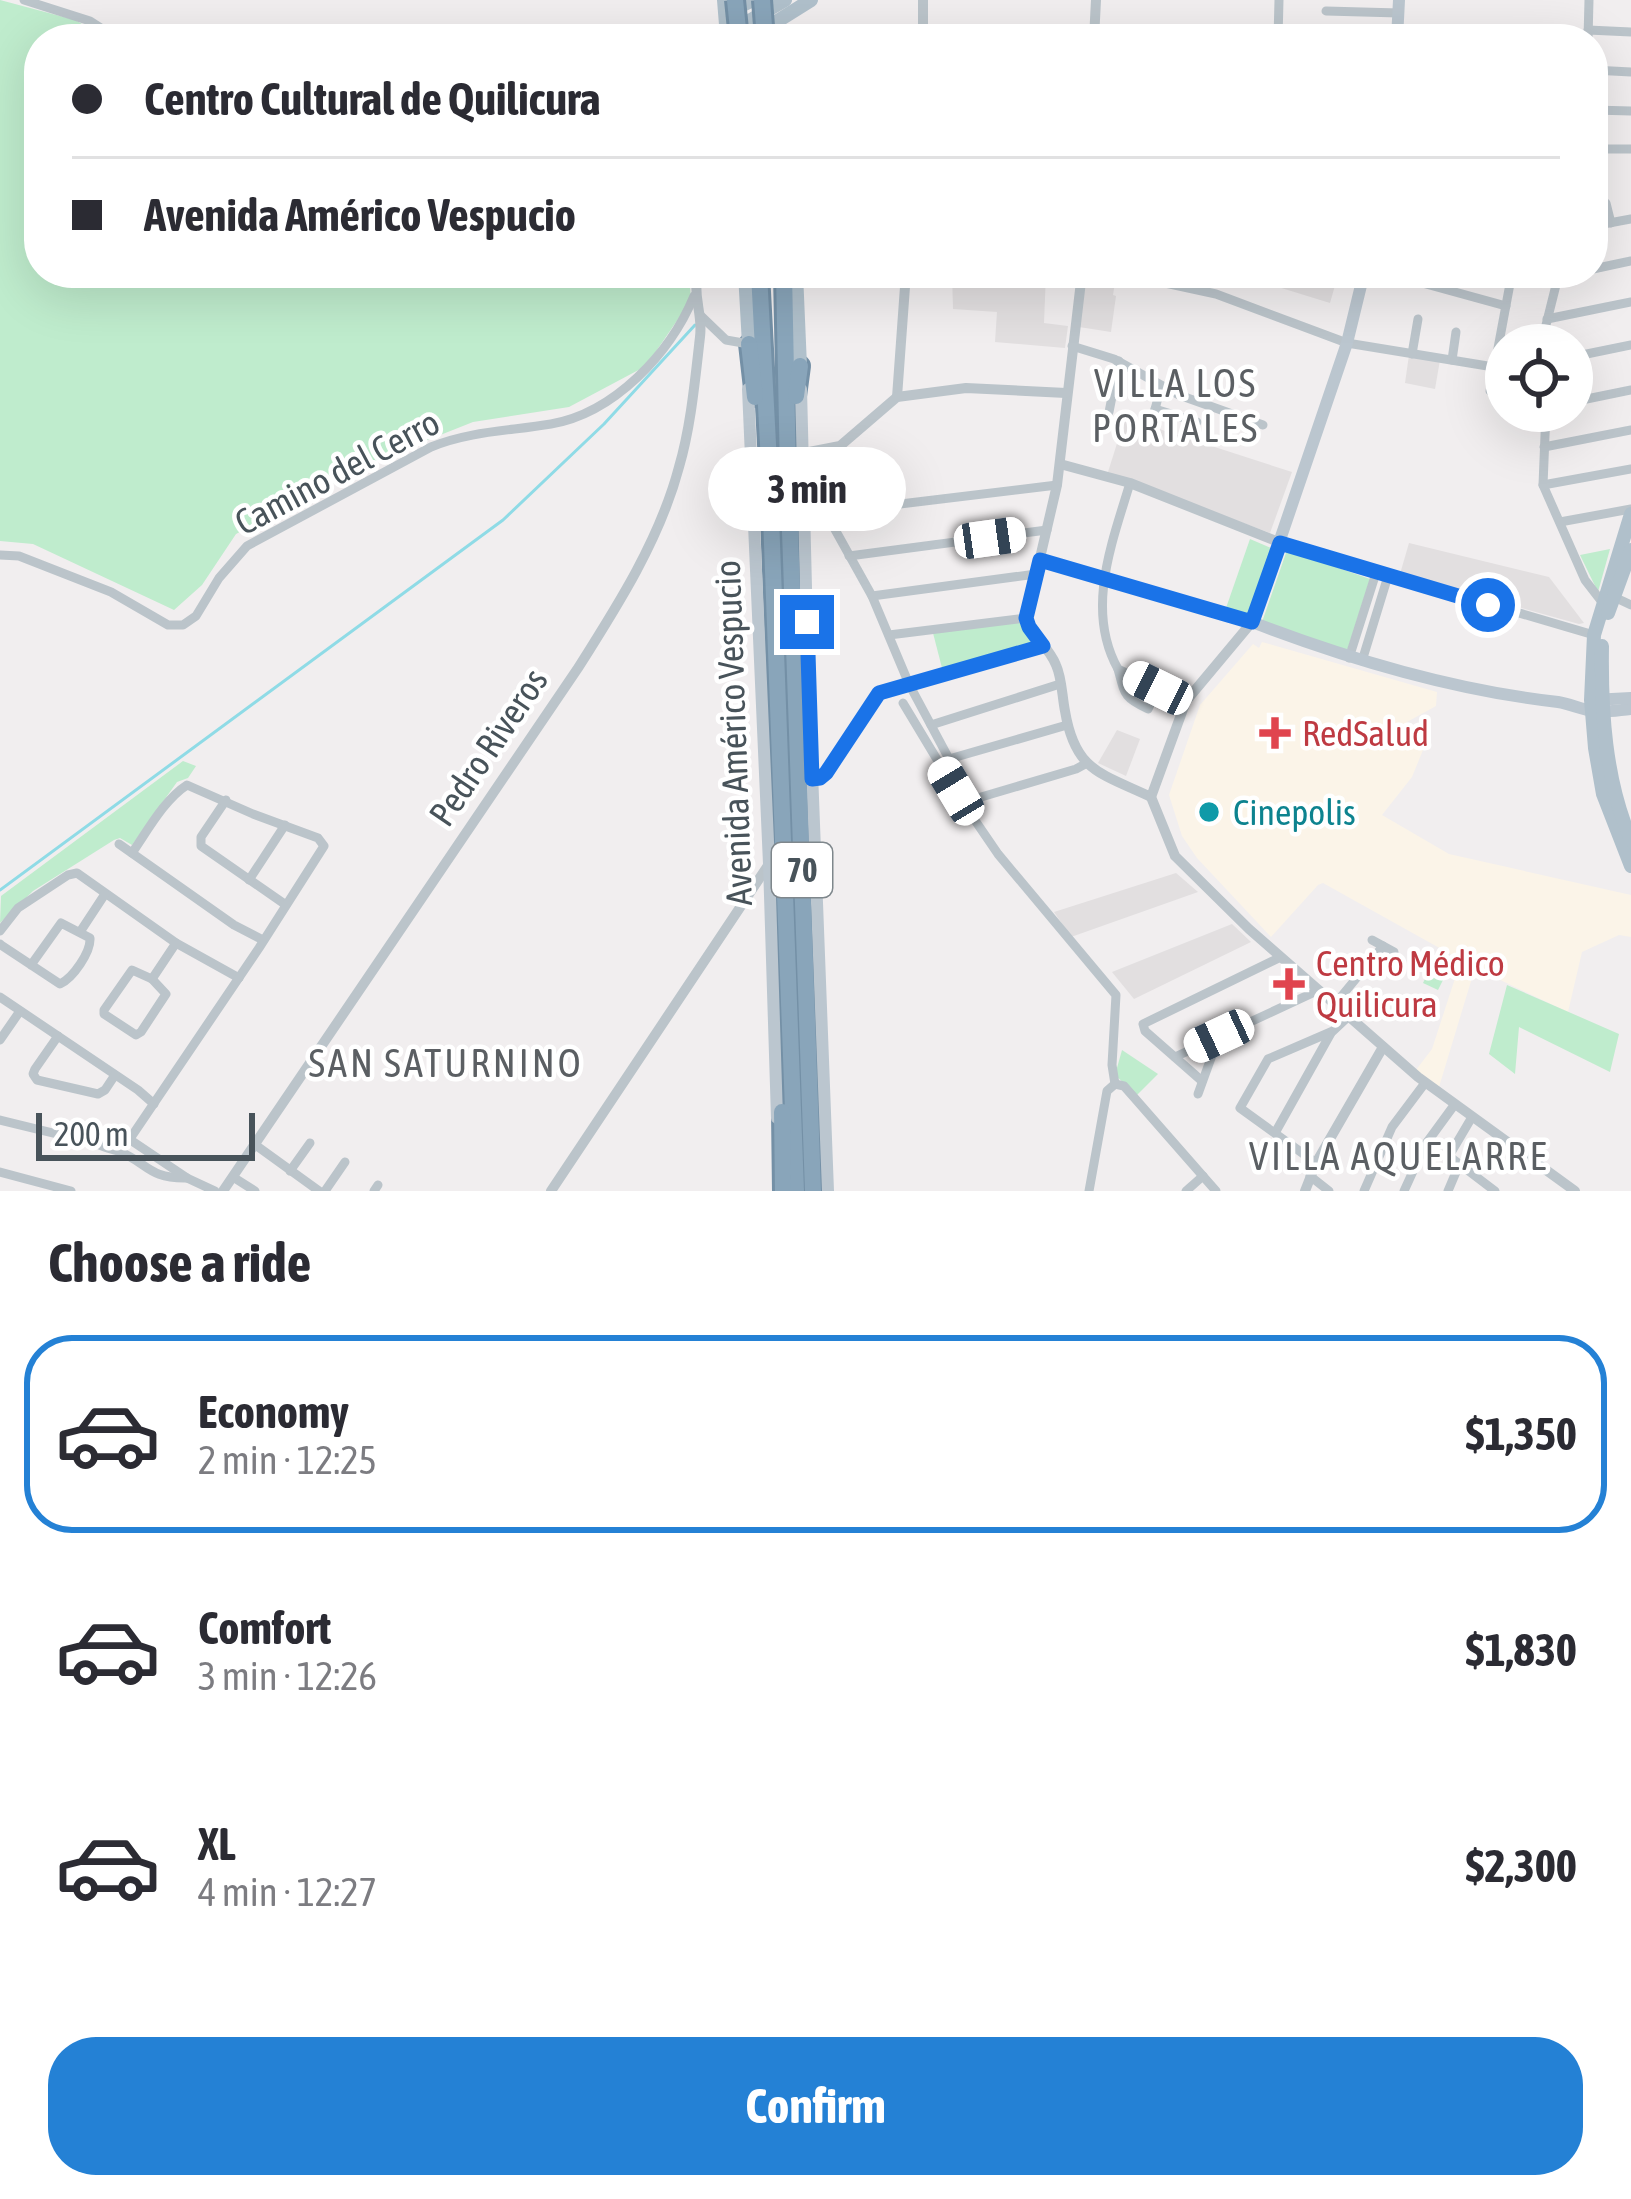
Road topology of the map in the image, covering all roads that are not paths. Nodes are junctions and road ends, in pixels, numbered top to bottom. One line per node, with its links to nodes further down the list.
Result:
1 (24, 0): 7 (street)
2 (811, 0): 9 (main road)
3 (771, 1): 4 (main road); 8 (main road)
4 (728, 4)
5 (1399, 6): 6 (street)
6 (1326, 11)
7 (95, 24)
8 (745, 24)
9 (785, 24)
10 (1608, 211): 12 (street)
11 (1631, 219): 12 (street)
12 (1611, 223): 13 (street)
13 (1608, 224)
14 (695, 288): 26 (street)
15 (746, 288): 36 (main road, Avenida Américo Vespucio)
16 (760, 288): 57 (highway, 70)
17 (784, 288): 60 (highway, 70)
18 (797, 288): 43 (main road)
19 (905, 288): 48 (street)
20 (1080, 288): 38 (street)
21 (1188, 288): 35 (street)
22 (1361, 288): 35 (main road)
23 (1441, 288): 28 (street)
24 (1509, 288): 28 (street)
25 (1555, 288): 31 (street)
26 (694, 296): 29 (street, Pedro Riveros); 71 (street, Camino del Cerro)
27 (1631, 302): 31 (street)
28 (1506, 306): 32 (street)
29 (700, 315): 36 (street); 149 (street, Pedro Riveros)
30 (1418, 319): 39 (street)
31 (1547, 319): 33 (street)
32 (1504, 324)
33 (1546, 324)
34 (1456, 332): 41 (street)
35 (1348, 343): 39 (street); 69 (main road)
36 (748, 344): 57 (highway); 109 (main road, Avenida Américo Vespucio)
37 (1631, 345): 40 (street)
38 (1072, 346): 42 (street); 47 (street)
39 (1412, 353): 41 (street)
40 (1593, 353)
41 (1452, 360): 44 (street)
42 (1119, 361): 45 (street); 51 (street)
43 (800, 366): 56 (main road); 60 (highway)
44 (1485, 366)
45 (1161, 386): 50 (street); 50 (street)
46 (1631, 390): 49 (street)
47 (1066, 393): 48 (street); 58 (street)
48 (897, 397): 56 (street)
49 (1593, 398)
50 (1203, 404): 52 (street)
51 (1109, 412)
52 (1264, 425)
53 (1631, 430): 55 (street)
54 (1545, 432): 55 (street)
55 (1544, 447): 63 (street)
56 (804, 453): 101 (main road)
57 (769, 463): 130 (highway, 70)
58 (1060, 464): 61 (street); 62 (street)
59 (1631, 469): 63 (street)
60 (788, 474): 172 (highway, 70)
61 (1130, 483): 69 (street); 76 (street)
62 (1057, 484): 66 (street); 68 (street)
63 (1543, 485): 67 (street)
64 (818, 500): 66 (street)
65 (1631, 512): 67 (street); 78 (main road)
66 (826, 514): 72 (street)
67 (1560, 522): 78 (street)
68 (1047, 530): 72 (street); 73 (street)
69 (1280, 543): 75 (street); 83 (main road)
70 (1631, 550): 78 (main road)
71 (0, 555)
72 (849, 556): 77 (street)
73 (1040, 560): 74 (street); 76 (street)
74 (1036, 574): 77 (street); 82 (street)
75 (1382, 575): 80 (street); 81 (street); 85 (street)
76 (1103, 579): 83 (street); 88 (street)
77 (872, 596): 84 (street)
78 (1608, 599): 79 (street); 85 (main road); 95 (main road)
79 (1631, 605)
80 (1364, 613): 81 (street); 87 (street)
81 (1376, 616): 87 (street)
82 (1026, 618): 84 (street); 86 (street)
83 (1252, 622): 87 (main road); 93 (street)
84 (889, 635): 89 (street)
85 (1594, 635): 95 (main road)
86 (1043, 646): 89 (street); 90 (street)
87 (1356, 659): 95 (main road)
88 (1118, 669): 91 (street); 91 (street)
89 (910, 684): 97 (street); 101 (street)
90 (1060, 684): 97 (street); 98 (street)
91 (1158, 688): 93 (street)
92 (1631, 698): 95 (main road)
93 (1186, 701): 103 (street)
94 (903, 703): 102 (street)
95 (1597, 705): 96 (main road); 106 (main road); 110 (main road)
96 (1631, 709)
97 (931, 725): 99 (street)
98 (1067, 725): 99 (street); 100 (street)
99 (949, 759): 102 (street)
100 (1087, 763): 102 (street); 103 (street)
101 (812, 779): 173 (main road)
102 (960, 790): 141 (street)
103 (1150, 797): 122 (street)
104 (226, 800): 105 (street); 108 (street); 111 (street)
105 (285, 825): 111 (street); 115 (street)
106 (1630, 835)
107 (118, 844): 108 (street)
108 (132, 853): 119 (street)
109 (769, 864): 112 (street); 113 (main road, Avenida Américo Vespucio)
110 (1631, 866)
111 (249, 880): 115 (street)
112 (755, 884): 113 (street); 169 (street)
113 (770, 889): 170 (main road, Avenida Américo Vespucio)
114 (105, 894): 116 (street); 117 (street); 118 (street)
115 (286, 905): 119 (street)
116 (0, 931)
117 (80, 932): 123 (street); 123 (street)
118 (176, 943): 124 (street); 125 (street)
119 (262, 943): 125 (street)
120 (0, 944): 123 (street)
121 (1383, 946): 128 (street)
122 (1281, 957): 126 (street); 137 (street)
123 (31, 965)
124 (152, 979): 124 (street)
125 (237, 981): 143 (street)
126 (1318, 990): 128 (street); 134 (street)
127 (0, 997): 129 (street)
128 (1335, 1004): 131 (street)
129 (20, 1011): 133 (street); 135 (street)
130 (789, 1016): 170 (highway); 171 (highway, 70)
131 (1349, 1016): 132 (street); 136 (street)
132 (1333, 1030): 147 (street); 147 (street)
133 (58, 1036): 138 (street); 138 (street)
134 (1219, 1036): 137 (street); 139 (street)
135 (0, 1040)
136 (1383, 1047): 140 (street); 154 (street)
137 (1174, 1057): 139 (street)
138 (115, 1075): 143 (street)
139 (1202, 1081): 142 (street)
140 (1425, 1083): 144 (street); 179 (street)
141 (1115, 1084): 159 (street); 174 (street)
142 (1198, 1094)
143 (156, 1102): 150 (street)
144 (1455, 1104): 145 (street); 180 (street)
145 (1472, 1117): 155 (street); 162 (street)
146 (0, 1120): 150 (street)
147 (1275, 1133): 154 (street)
148 (310, 1143): 156 (street)
149 (254, 1144): 156 (street); 161 (street, Pedro Riveros)
150 (125, 1146): 151 (street); 152 (street)
151 (144, 1149): 152 (street); 163 (street)
152 (135, 1162): 163 (street)
153 (345, 1162): 168 (street)
154 (1316, 1162): 160 (street)
155 (1459, 1165): 181 (street); 182 (street)
156 (290, 1171): 168 (street)
157 (0, 1172): 158 (street)
158 (21, 1176): 164 (street); 165 (street)
159 (1203, 1176): 175 (street); 176 (street)
160 (1310, 1176): 177 (street); 178 (street)
161 (233, 1177): 166 (street, Pedro Riveros); 167 (street)
162 (1556, 1177): 183 (street); 184 (street)
163 (187, 1178): 166 (street)
164 (16, 1191)
165 (71, 1191)
166 (219, 1191)
167 (255, 1191)
168 (322, 1191)
169 (551, 1191)
170 (781, 1191)
171 (796, 1191)
172 (813, 1191)
173 (829, 1191)
174 (1089, 1191)
175 (1186, 1191)
176 (1216, 1191)
177 (1305, 1191)
178 (1329, 1191)
179 (1364, 1191)
180 (1404, 1191)
181 (1448, 1191)
182 (1493, 1191)
183 (1552, 1191)
184 (1575, 1191)

